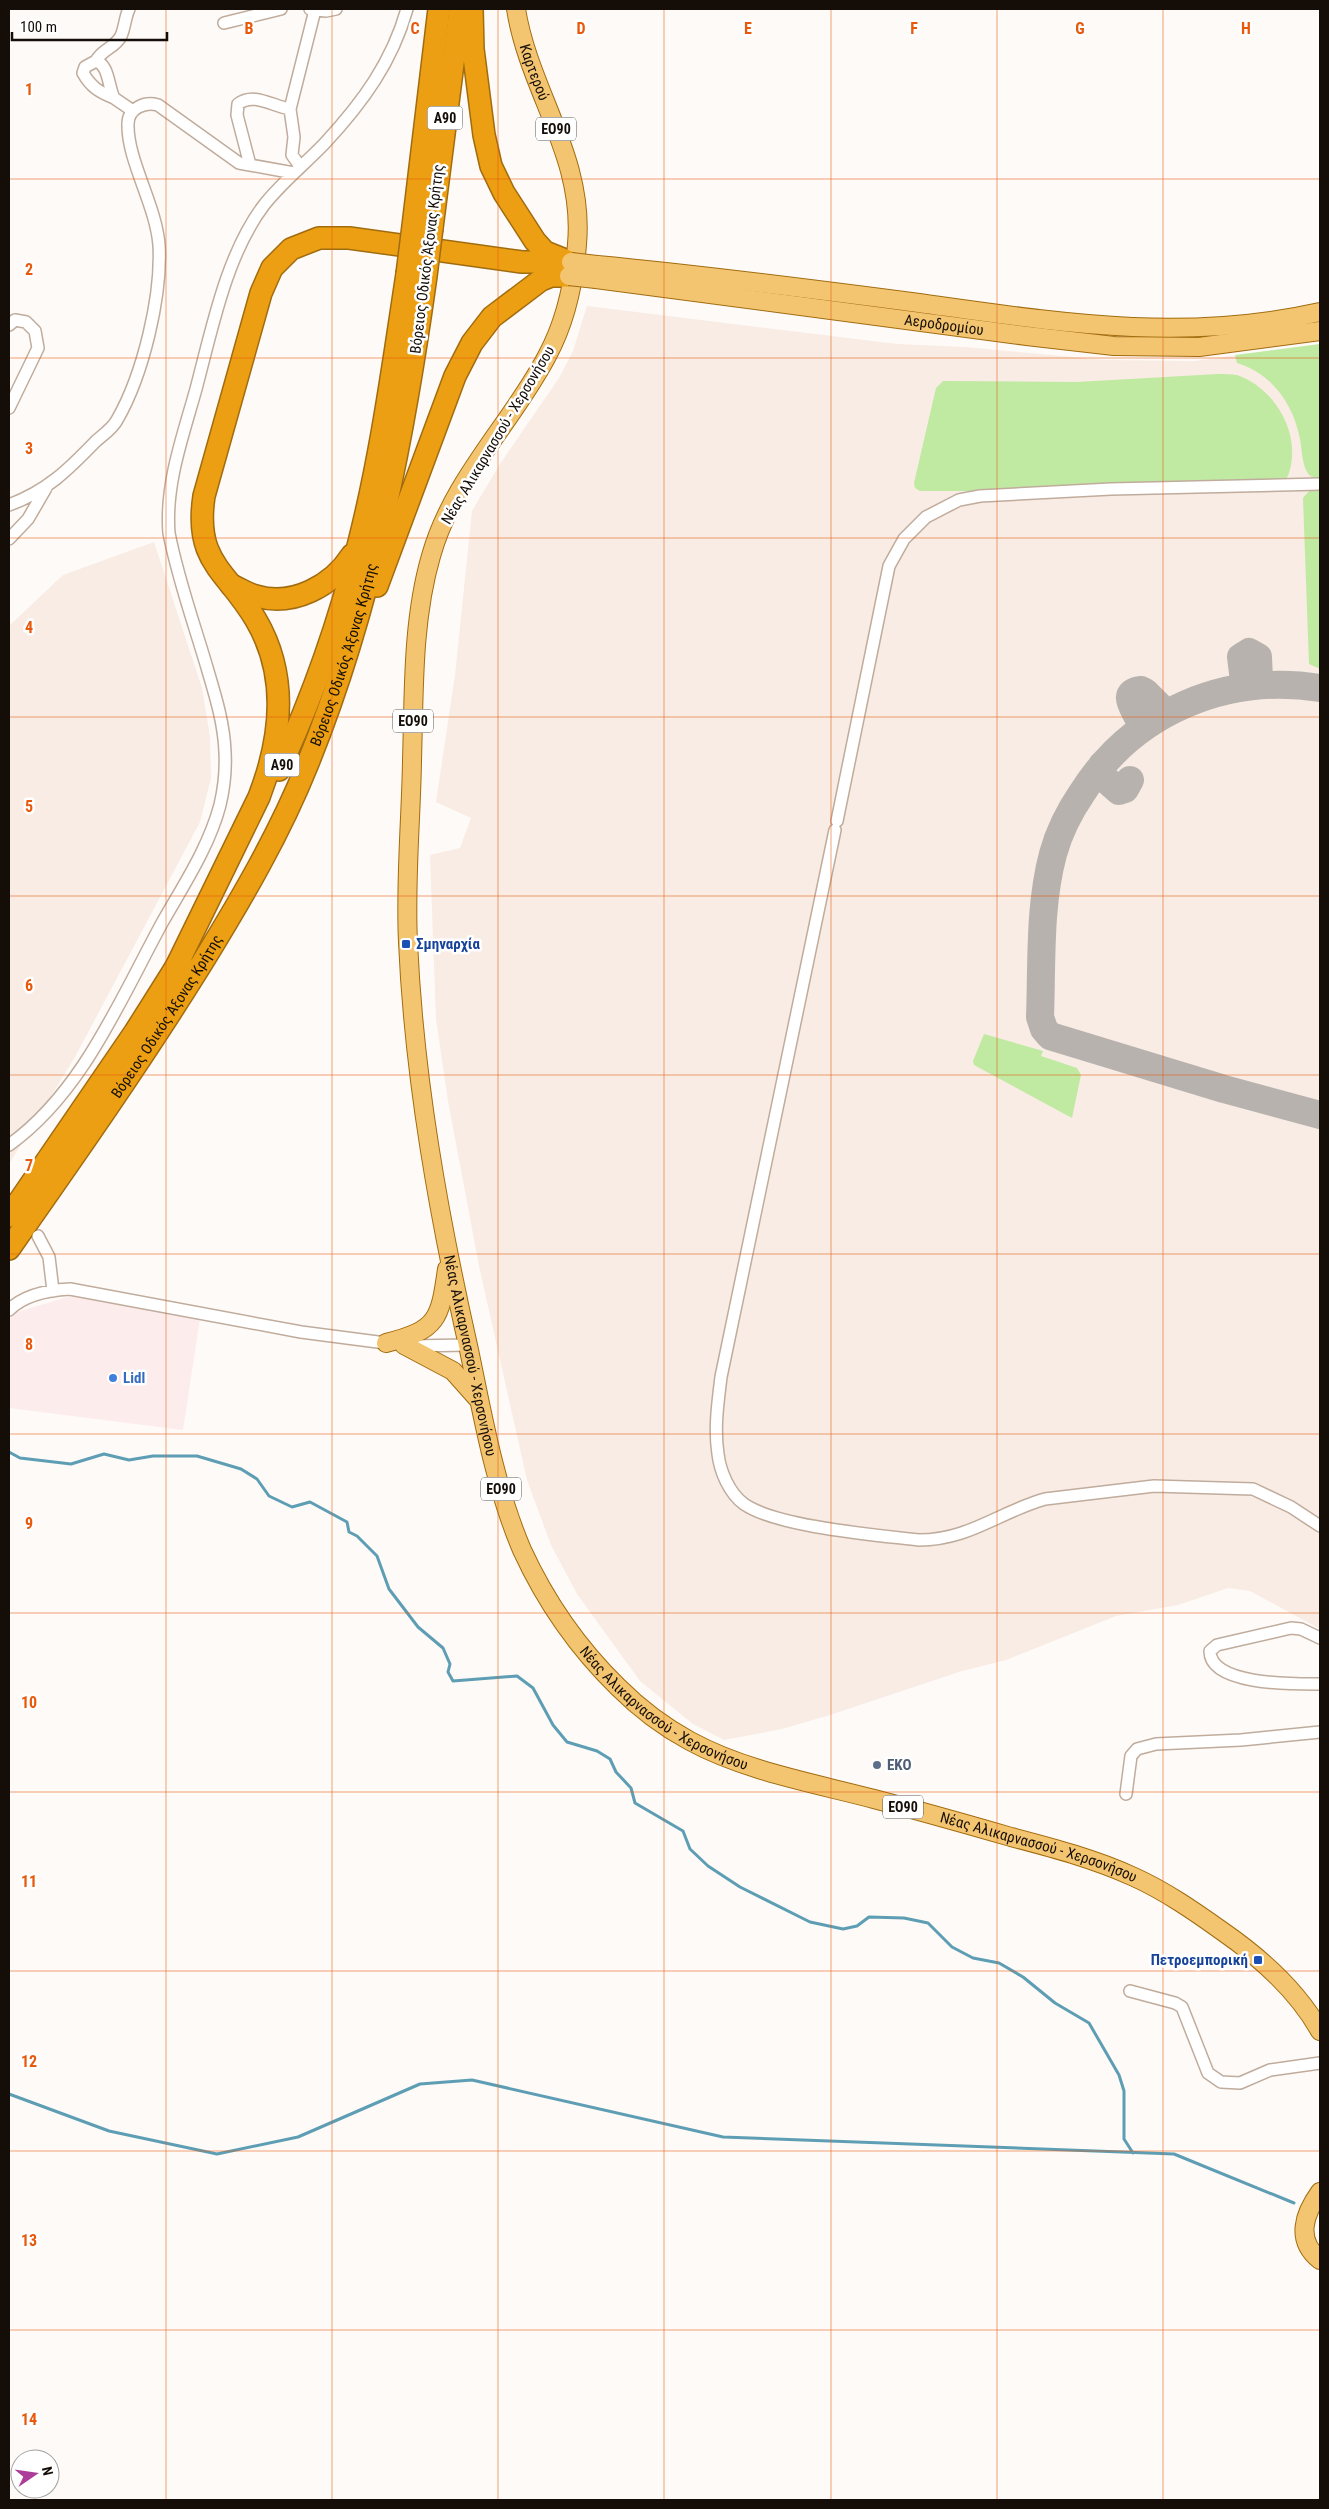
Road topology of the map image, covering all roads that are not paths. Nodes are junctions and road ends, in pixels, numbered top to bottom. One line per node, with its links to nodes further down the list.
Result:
1 (129, 9): 11 (street)
2 (281, 9): 10 (street)
3 (312, 9): 4 (street); 13 (street)
4 (336, 9)
5 (407, 9): 16 (street)
6 (439, 9): 17 (highway, Βόρειος Οδικός Άξονας Κρήτης / Α90)
7 (460, 9): 17 (highway, Βόρειος Οδικός Άξονας Κρήτης / Α90)
8 (472, 9): 18 (highway)
9 (516, 9): 18 (main road, Καρτερού / ΕΟ90)
10 (224, 23)
11 (96, 60): 12 (street); 12 (street)
12 (114, 98): 14 (street)
13 (290, 109): 15 (street); 16 (street)
14 (133, 111): 15 (street); 26 (street)
15 (250, 166): 16 (street)
16 (297, 170): 33 (street)
17 (423, 227): 20 (highway, Βόρειος Οδικός Άξονας Κρήτης / Α90, bridge)
18 (562, 268): 19 (main road, Αεροδρομίου, bridge); 30 (highway); 31 (highway); 37 (main road, Νέας Αλικαρνασσού - Χερσονήσου / ΕΟ90)
19 (596, 272): 21 (main road, Αεροδρομίου); 23 (main road, Αεροδρομίου)
20 (416, 275): 29 (highway, Βόρειος Οδικός Άξονας Κρήτης / Α90); 31 (highway, Βόρειος Οδικός Άξονας Κρήτης / Α90)
21 (1320, 312)
22 (9, 325): 24 (street)
23 (1320, 331)
24 (9, 408)
25 (1320, 484): 44 (street)
26 (46, 488): 27 (street); 28 (street)
27 (9, 505)
28 (9, 539)
29 (358, 546): 30 (highway); 32 (highway, Βόρειος Οδικός Άξονας Κρήτης / Α90)
30 (231, 584): 32 (highway)
31 (348, 653): 36 (highway, Βόρειος Οδικός Άξονας Κρήτης / Α90)
32 (174, 971): 34 (highway, Βόρειος Οδικός Άξονας Κρήτης / Α90)
33 (9, 1145)
34 (9, 1216)
35 (38, 1236): 38 (street)
36 (9, 1249)
37 (449, 1256): 40 (main road); 42 (main road, Νέας Αλικαρνασσού - Χερσονήσου / ΕΟ90)
38 (53, 1291): 39 (street); 40 (street)
39 (9, 1310)
40 (386, 1343): 41 (street)
41 (404, 1345): 42 (street); 43 (main road)
42 (468, 1346): 43 (main road, Νέας Αλικαρνασσού - Χερσονήσου / ΕΟ90)
43 (480, 1402): 50 (main road, Νέας Αλικαρνασσού - Χερσονήσου / ΕΟ90)
44 (1320, 1526)
45 (1320, 1638): 46 (street)
46 (1320, 1684)
47 (1320, 1732): 48 (street)
48 (1126, 1794)
49 (1130, 1991): 51 (street)
50 (1320, 2031)
51 (1320, 2063)
52 (1320, 2192): 53 (main road)
53 (1320, 2260)

